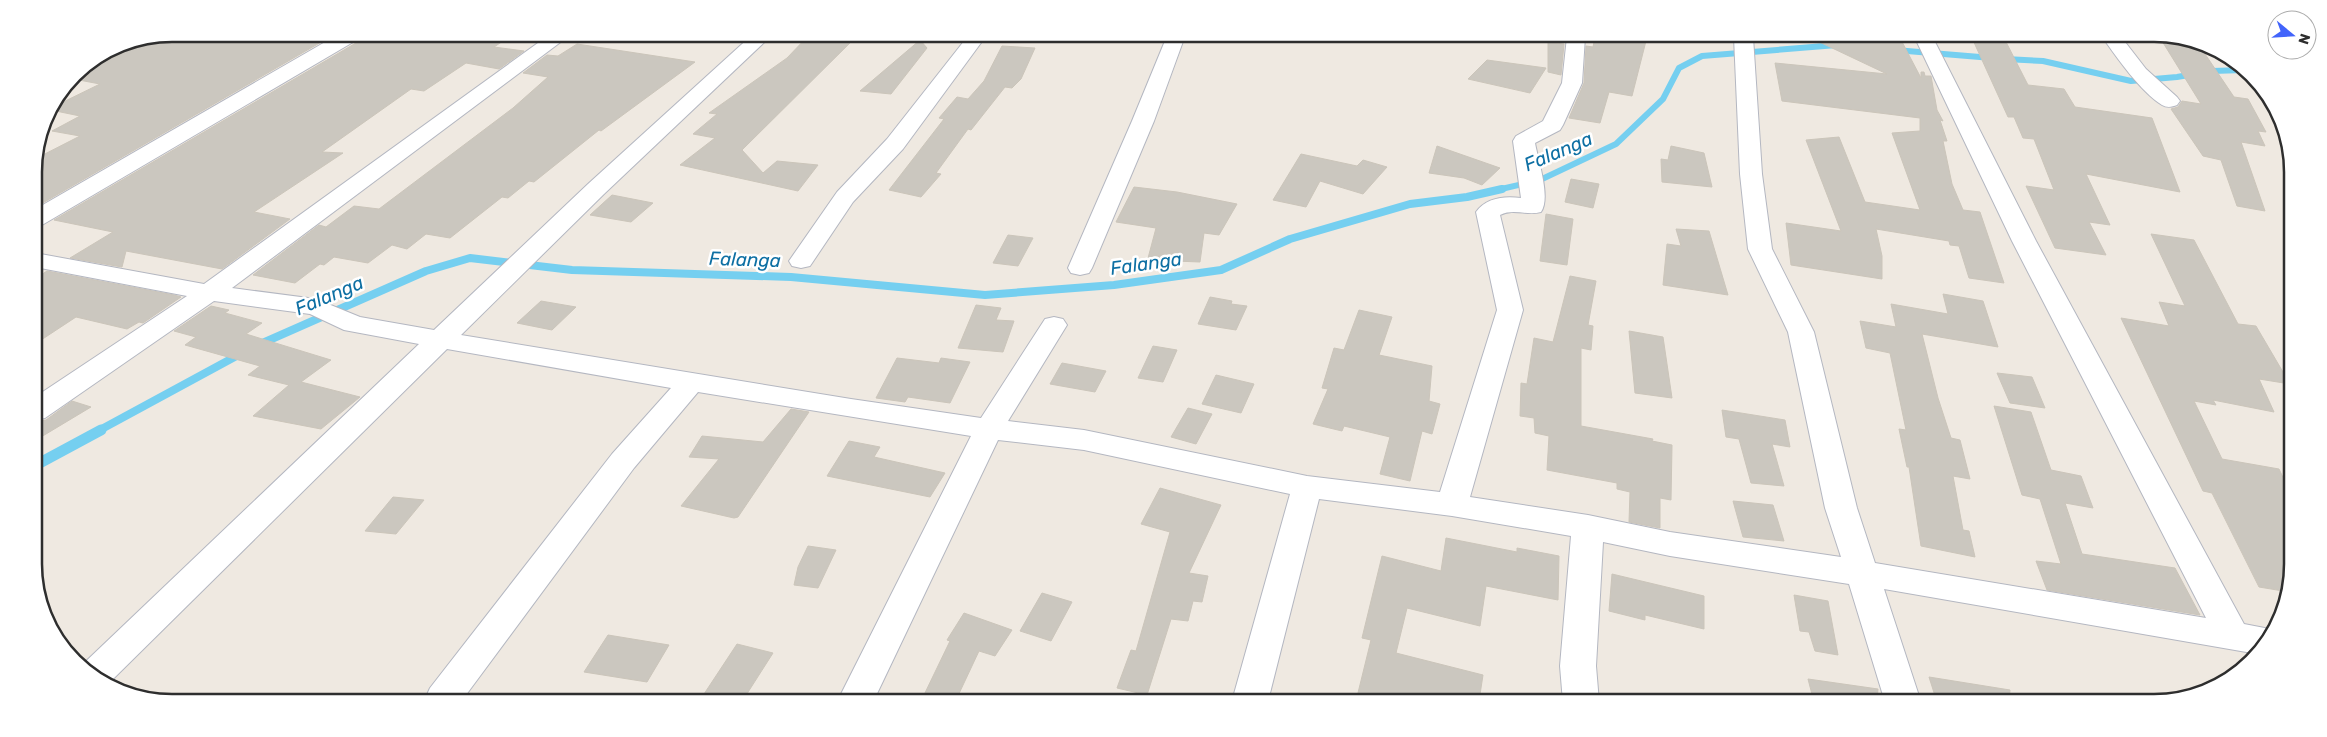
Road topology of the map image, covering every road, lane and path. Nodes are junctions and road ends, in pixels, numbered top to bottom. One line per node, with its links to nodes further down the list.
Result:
1 (1173, 42): 14 (street)
2 (1576, 42): 22 (street)
3 (2115, 42): 10 (street)
4 (338, 43): 11 (street)
5 (550, 43): 15 (street)
6 (755, 43): 17 (street)
7 (973, 43): 12 (street)
8 (1744, 47): 24 (street)
9 (1928, 48): 25 (street)
10 (2170, 101)
11 (43, 215)
12 (801, 261)
13 (43, 262): 15 (street)
14 (1080, 268)
15 (209, 294): 17 (street); 19 (street)
16 (1054, 326): 20 (street)
17 (442, 340): 18 (street); 27 (street)
18 (692, 381): 20 (street); 28 (street)
19 (42, 407)
20 (989, 429): 21 (street); 29 (street)
21 (1307, 487): 22 (street); 30 (street)
22 (1452, 505): 23 (street)
23 (1588, 527): 24 (street); 31 (street)
24 (1861, 573): 25 (street); 32 (street)
25 (2232, 634): 26 (street)
26 (2260, 640)
27 (98, 671)
28 (447, 694)
29 (859, 694)
30 (1252, 694)
31 (1580, 694)
32 (1900, 694)

